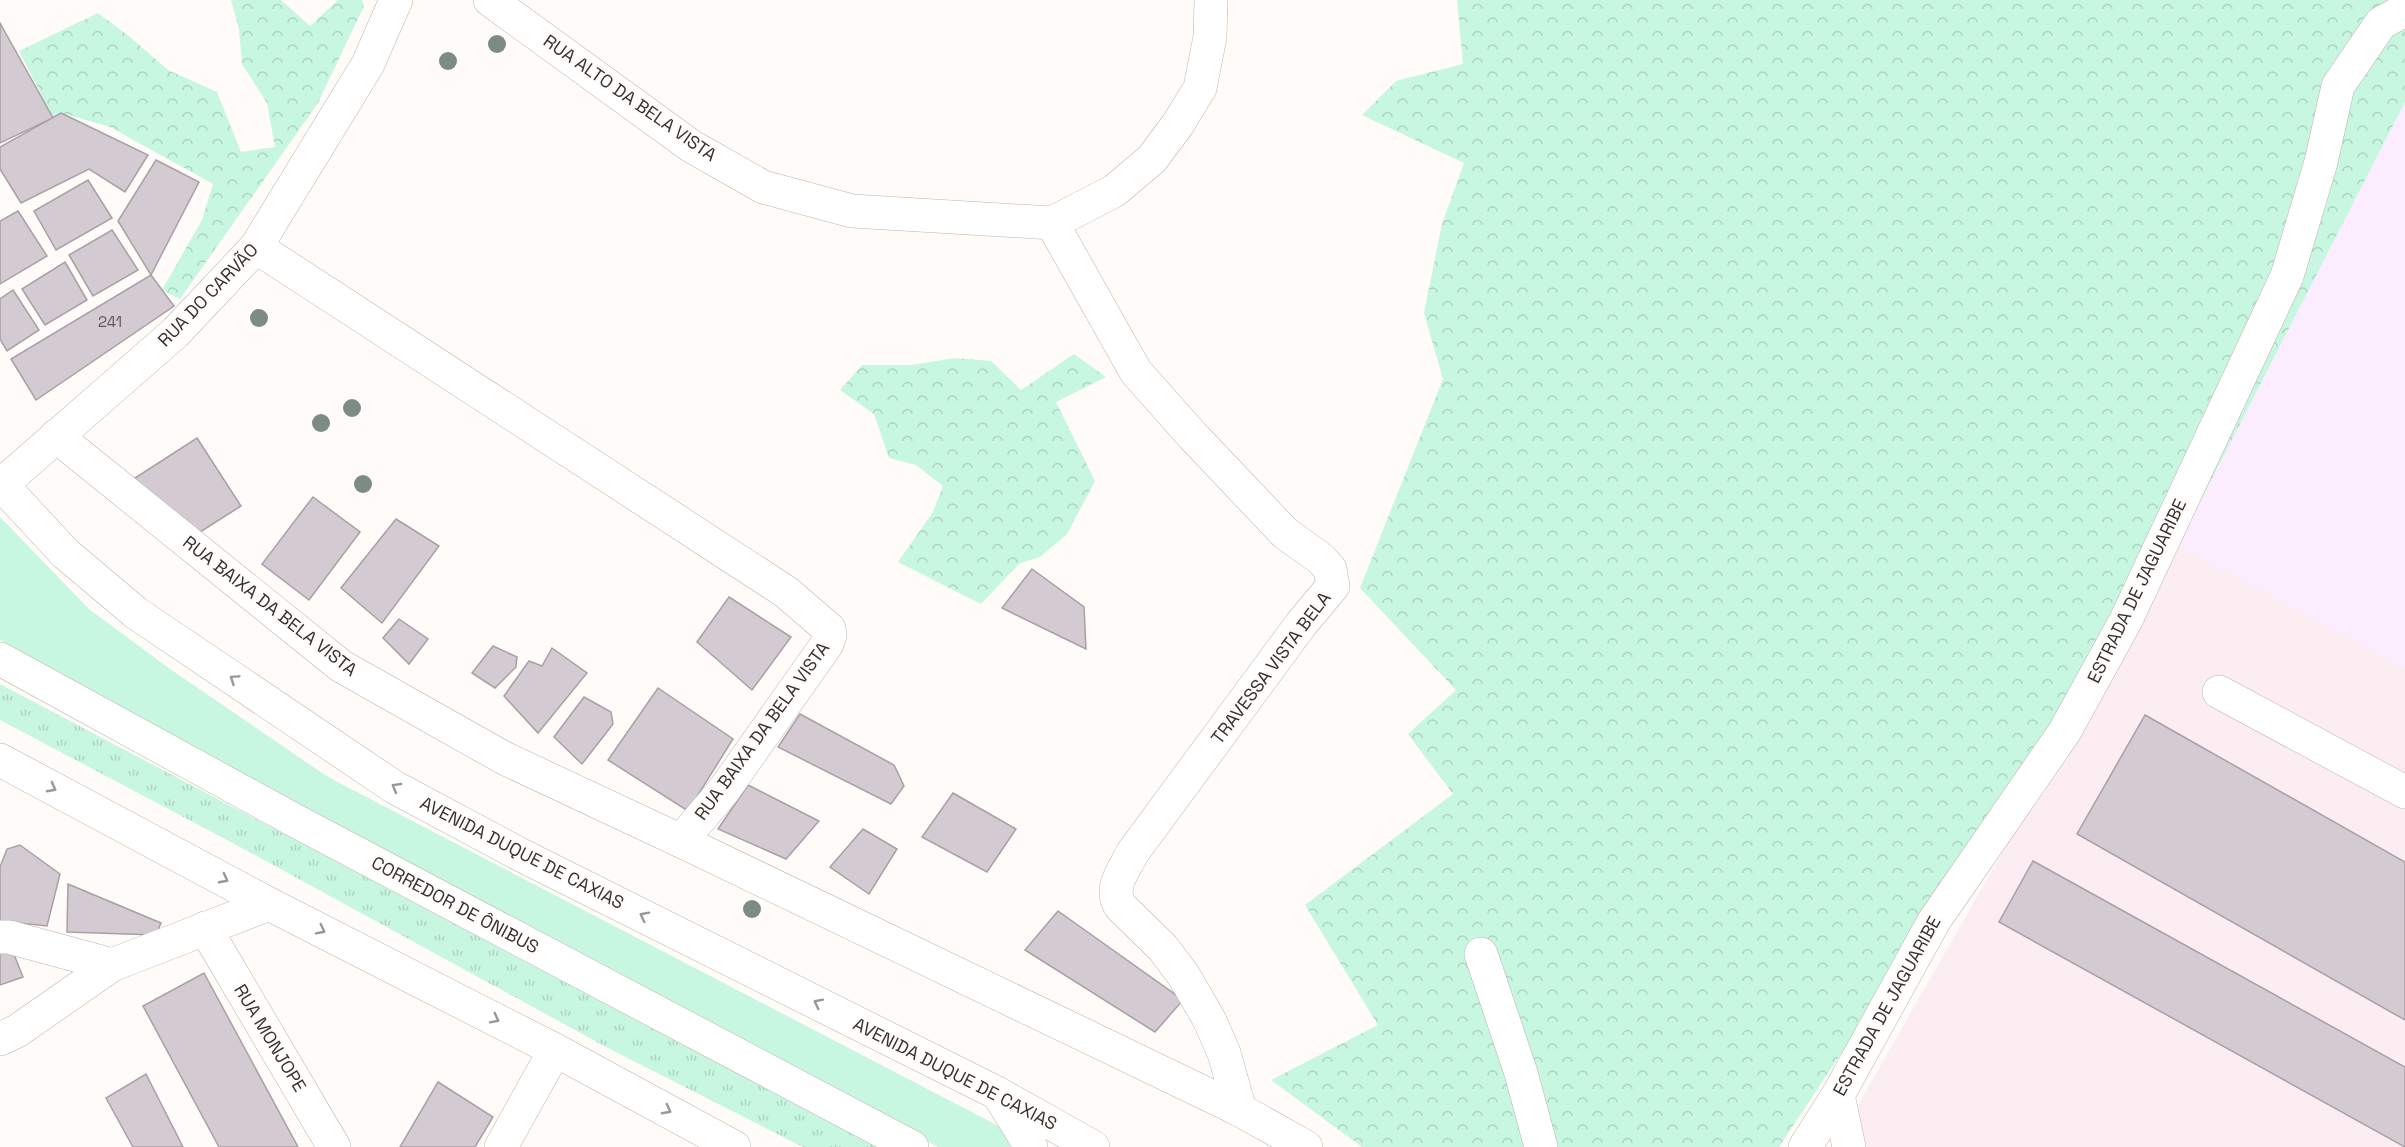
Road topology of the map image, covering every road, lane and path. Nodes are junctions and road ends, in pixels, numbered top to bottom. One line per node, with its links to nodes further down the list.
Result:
1 (396, 0): 6 (main road, RUA DO CARVÃO)
2 (490, 0): 5 (main road, RUA ALTO DA BELA VISTA)
3 (1210, 0): 5 (main road)
4 (2405, 10): 22 (main road, ESTRADA DE JAGUARIBE)
5 (1052, 223): 23 (main road, TRAVESSA VISTA BELA)
6 (256, 247): 7 (main road, RUA DO CARVÃO); 13 (main road, RUA BAIXA DA BELA VISTA)
7 (56, 436): 8 (main road, RUA DO CARVÃO); 13 (main road, RUA BAIXA DA BELA VISTA)
8 (1, 484): 21 (main road, AVENIDA DUQUE DE CAXIAS, one-way to 8)
9 (0, 659): 27 (main road, CORREDOR DE ÔNIBUS)
10 (2219, 692): 12 (main road)
11 (0, 760): 14 (main road, one-way to 14)
12 (2405, 792)
13 (681, 841): 23 (main road)
14 (269, 904): 15 (main road); 20 (main road, one-way to 20)
15 (205, 928): 18 (main road); 24 (main road, RUA MONJOPE)
16 (0, 938): 18 (main road)
17 (1481, 954): 31 (main road)
18 (112, 965): 19 (main road)
19 (0, 1039)
20 (555, 1050): 25 (main road); 26 (main road, one-way to 26)
21 (997, 1093): 28 (main road); 29 (main road, AVENIDA DUQUE DE CAXIAS)
22 (1838, 1095): 32 (main road, ESTRADA DE JAGUARIBE); 33 (main road)
23 (1240, 1110): 30 (main road)
24 (334, 1147)
25 (501, 1147)
26 (735, 1147)
27 (912, 1147)
28 (1031, 1147)
29 (1094, 1147)
30 (1306, 1147)
31 (1541, 1147)
32 (1805, 1147)
33 (1849, 1147)

